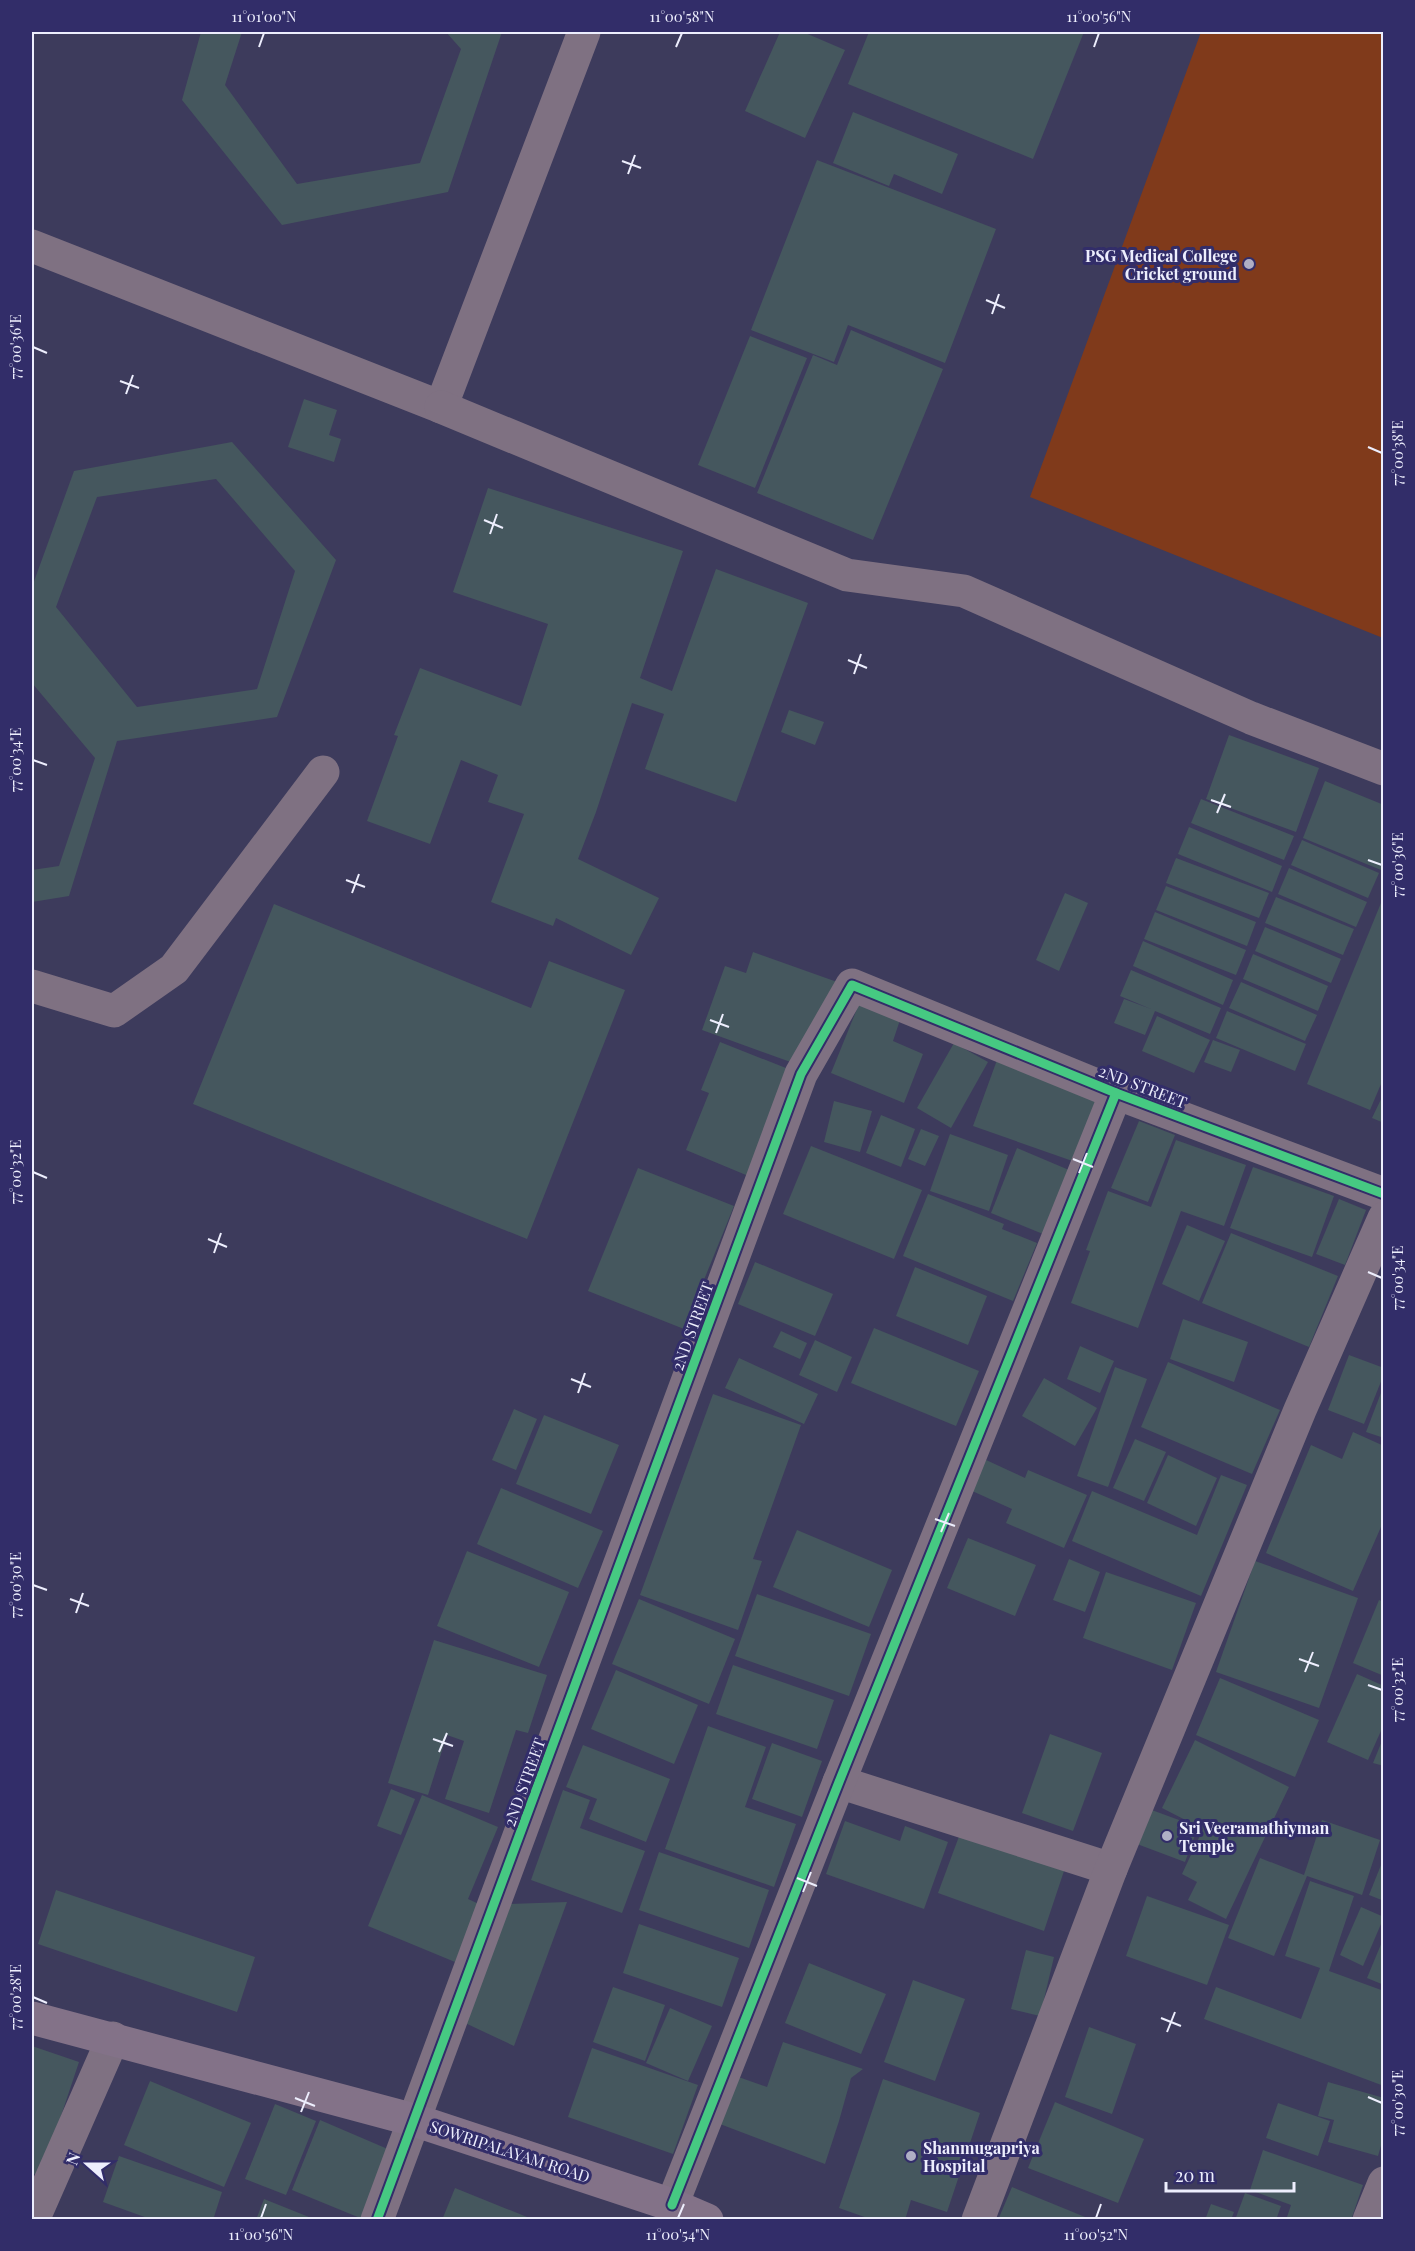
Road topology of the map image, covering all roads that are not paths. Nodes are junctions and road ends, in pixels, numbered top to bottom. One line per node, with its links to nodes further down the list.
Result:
1 (584, 32): 3 (street)
2 (32, 246): 3 (street)
3 (441, 407): 4 (street)
4 (1383, 769)
5 (323, 772): 6 (street)
6 (32, 986)
7 (1116, 1093): 8 (street, 2ND STREET); 10 (street); 14 (street, 2ND STREET)
8 (1383, 1194)
9 (1383, 1218): 11 (street)
10 (839, 1782): 11 (street); 16 (street)
11 (1111, 1869): 20 (street)
12 (32, 2018): 13 (street, SOWRIPALAYAM ROAD)
13 (113, 2038): 14 (street, SOWRIPALAYAM ROAD); 17 (street)
14 (414, 2120): 16 (street, SOWRIPALAYAM ROAD); 18 (street, 2ND STREET)
15 (1383, 2183): 21 (street)
16 (672, 2205): 19 (street, SOWRIPALAYAM ROAD)
17 (33, 2220)
18 (377, 2220)
19 (707, 2220)
20 (978, 2220)
21 (1369, 2220)

